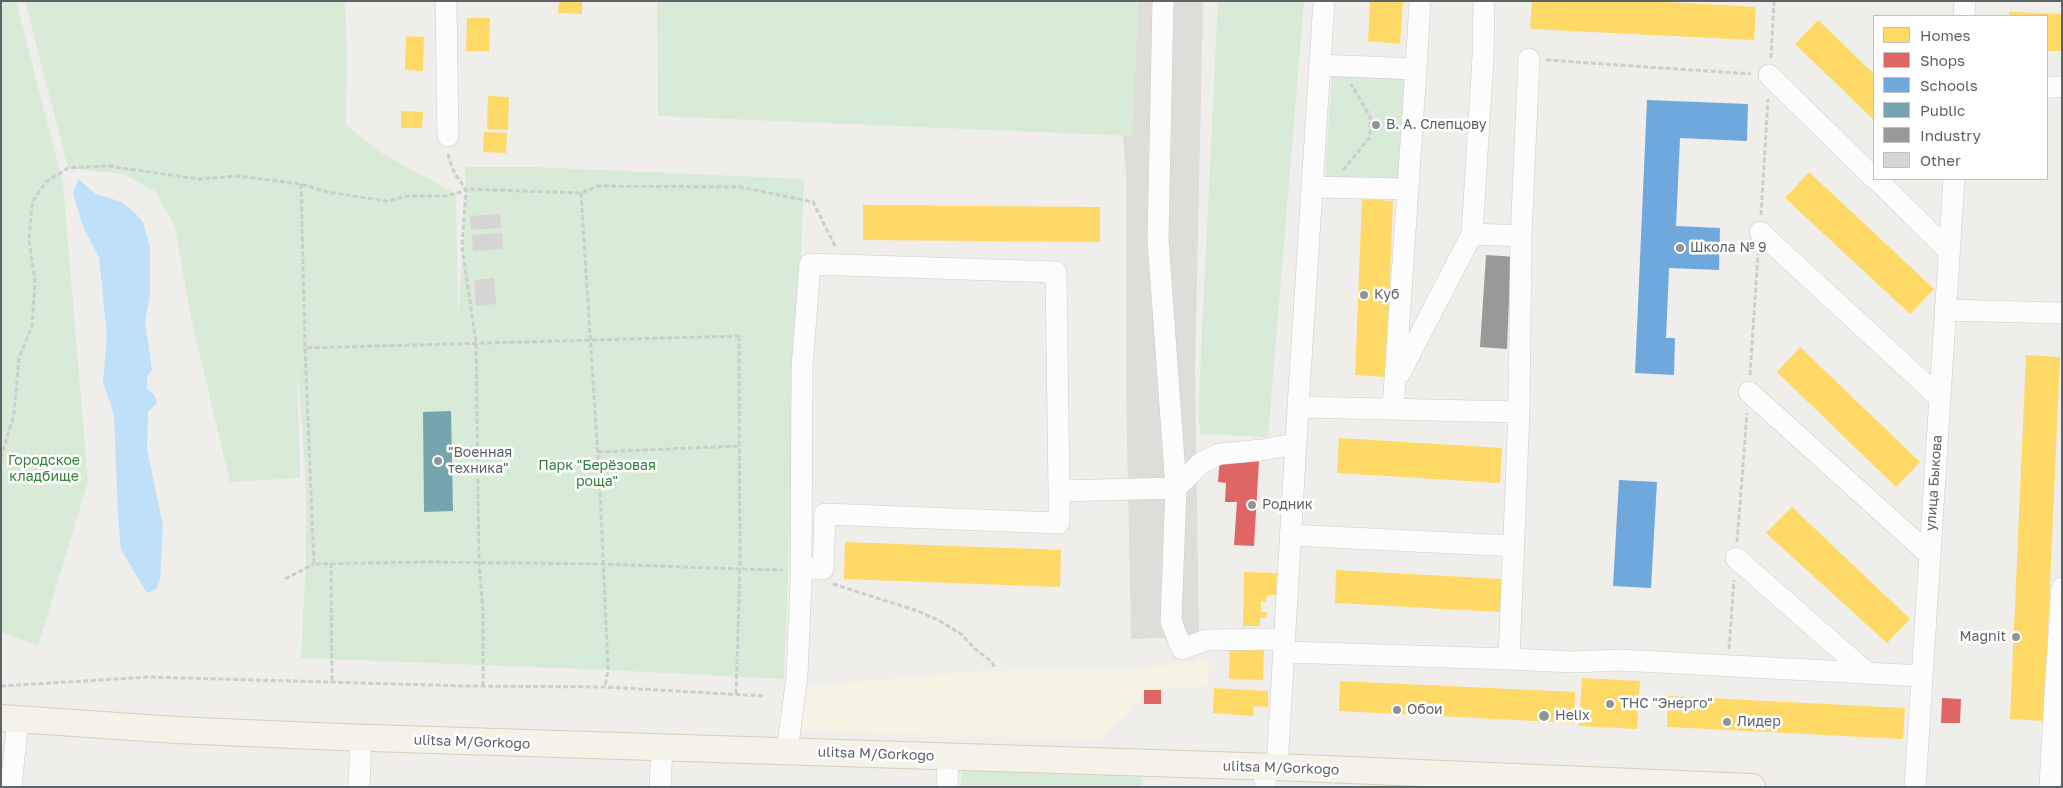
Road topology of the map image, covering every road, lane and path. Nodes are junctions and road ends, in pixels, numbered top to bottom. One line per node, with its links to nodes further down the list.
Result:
1 (446, 1): 15 (street)
2 (1163, 1): 44 (street)
3 (1324, 1): 10 (street)
4 (1420, 1): 11 (street)
5 (1484, 1): 25 (street)
6 (1774, 1): 12 (path)
7 (1965, 1): 8 (street)
8 (1964, 15)
9 (1529, 59): 12 (path); 26 (street)
10 (1330, 66): 11 (street); 20 (street); 20 (path)
11 (1416, 69): 22 (street)
12 (1770, 75): 16 (street); 24 (path)
13 (2048, 87): 14 (street)
14 (2062, 87)
15 (448, 136): 21 (path)
16 (1873, 176)
17 (1877, 180): 27 (street)
18 (1954, 180): 27 (street, улица Быкова)
19 (301, 184): 21 (path); 33 (path); 43 (path)
20 (1320, 187): 22 (street); 37 (street)
21 (466, 189): 23 (path); 32 (path)
22 (1408, 189): 34 (street)
23 (581, 193): 28 (path); 31 (path)
24 (1760, 232): 35 (path); 36 (street)
25 (1472, 234): 26 (street); 34 (street)
26 (1521, 236): 39 (street)
27 (1949, 251): 29 (street, улица Быкова)
28 (844, 264): 45 (street); 55 (street)
29 (1945, 310): 30 (street); 36 (street, улица Быкова)
30 (2062, 313)
31 (591, 339): 32 (path); 41 (path); 42 (path)
32 (476, 343): 33 (path); 51 (path)
33 (304, 348): 52 (path)
34 (1395, 381): 38 (street)
35 (1749, 392): 48 (street); 49 (path)
36 (1940, 398): 48 (street, улица Быкова)
37 (1298, 407): 38 (street); 40 (street)
38 (1393, 409): 39 (street)
39 (1519, 412): 47 (street)
40 (1296, 444): 44 (street); 46 (street)
41 (739, 446): 42 (path); 54 (path)
42 (598, 452): 53 (path)
43 (1, 458)
44 (1176, 488): 45 (street); 58 (street)
45 (1059, 491): 55 (street)
46 (1290, 536): 47 (street); 58 (street)
47 (1514, 546): 59 (street)
48 (1930, 555): 63 (street, улица Быкова)
49 (1736, 558): 60 (path); 62 (street)
50 (331, 563): 51 (path); 52 (path); 64 (path)
51 (479, 563): 53 (path); 66 (path)
52 (314, 564): 56 (path)
53 (602, 564): 54 (path); 67 (path)
54 (740, 569): 55 (path); 68 (path)
55 (801, 574): 61 (path); 74 (street)
56 (286, 579)
57 (2062, 588): 69 (street)
58 (1285, 645): 59 (street); 76 (street)
59 (1508, 659): 60 (street)
60 (1728, 665): 62 (street)
61 (995, 668)
62 (1867, 673): 63 (street)
63 (1922, 676): 82 (street, улица Быкова)
64 (332, 682): 65 (path); 66 (path)
65 (1, 686)
66 (483, 686): 67 (path)
67 (606, 687): 68 (path)
68 (736, 694): 70 (path)
69 (2058, 695): 83 (street)
70 (763, 696)
71 (10, 718): 72 (main road, ulitsa M/Gorkogo); 77 (street)
72 (361, 738): 73 (main road, ulitsa M/Gorkogo); 78 (street)
73 (662, 749): 74 (main road, ulitsa M/Gorkogo); 79 (street)
74 (787, 752): 75 (main road, ulitsa M/Gorkogo)
75 (948, 756): 76 (main road, ulitsa M/Gorkogo); 80 (street)
76 (1269, 774): 81 (main road, ulitsa M/Gorkogo)
77 (11, 787)
78 (359, 787)
79 (660, 787)
80 (947, 787)
81 (1752, 787)
82 (1915, 787)
83 (2050, 787)

